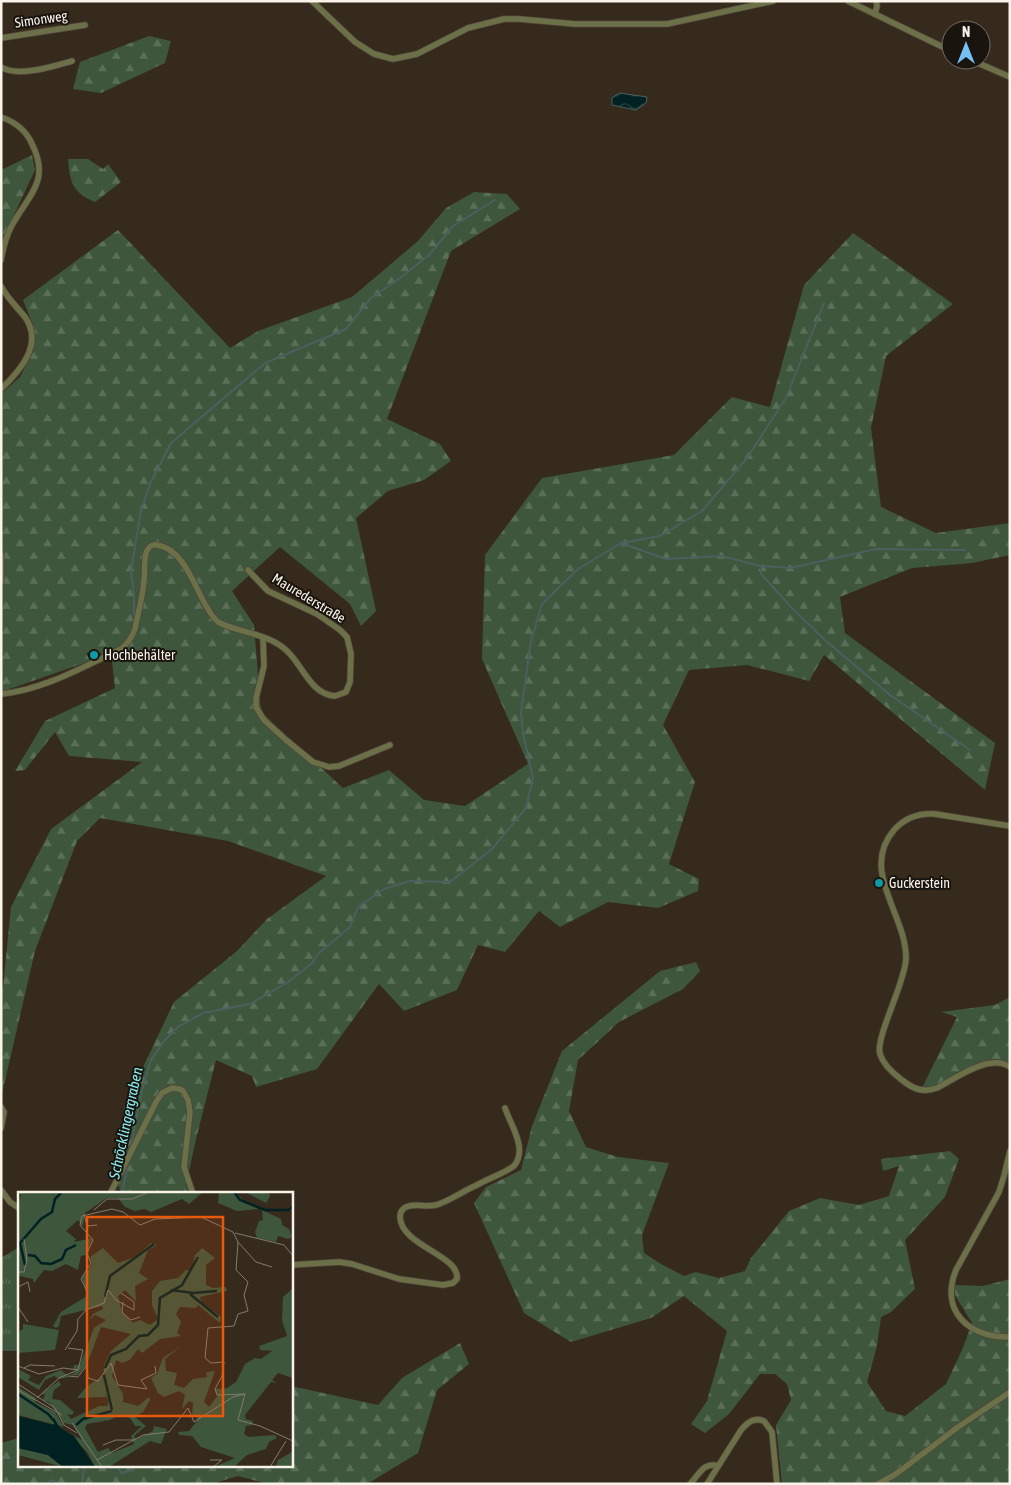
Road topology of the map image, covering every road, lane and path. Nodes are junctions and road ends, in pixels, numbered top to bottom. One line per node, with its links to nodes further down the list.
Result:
1 (312, 1): 2 (street)
2 (773, 1)
3 (848, 1): 5 (street)
4 (876, 1): 5 (street)
5 (875, 14): 8 (street)
6 (85, 25): 7 (street, Simonweg)
7 (1, 38)
8 (941, 46)
9 (72, 62): 10 (street)
10 (1, 68)
11 (991, 69): 12 (street)
12 (1010, 77)
13 (1, 117): 14 (street)
14 (1, 260)
15 (1, 286): 16 (street)
16 (1, 389)
17 (1, 555): 19 (street)
18 (248, 570): 20 (street, Maurederstraße)
19 (1, 582)
20 (263, 638): 21 (street, Maurederstraße); 22 (street)
21 (1, 694)
22 (390, 744)
23 (1010, 826): 24 (street)
24 (1010, 1067)
25 (1, 1106): 27 (street)
26 (504, 1108): 33 (street)
27 (1, 1128)
28 (1010, 1150): 34 (street)
29 (1, 1190): 32 (street)
30 (111, 1192): 31 (street)
31 (192, 1192)
32 (18, 1207)
33 (292, 1265)
34 (1010, 1337)
35 (1010, 1392): 40 (street)
36 (718, 1466): 37 (street); 38 (street); 39 (street)
37 (690, 1484)
38 (707, 1484)
39 (777, 1484)
40 (878, 1484)

